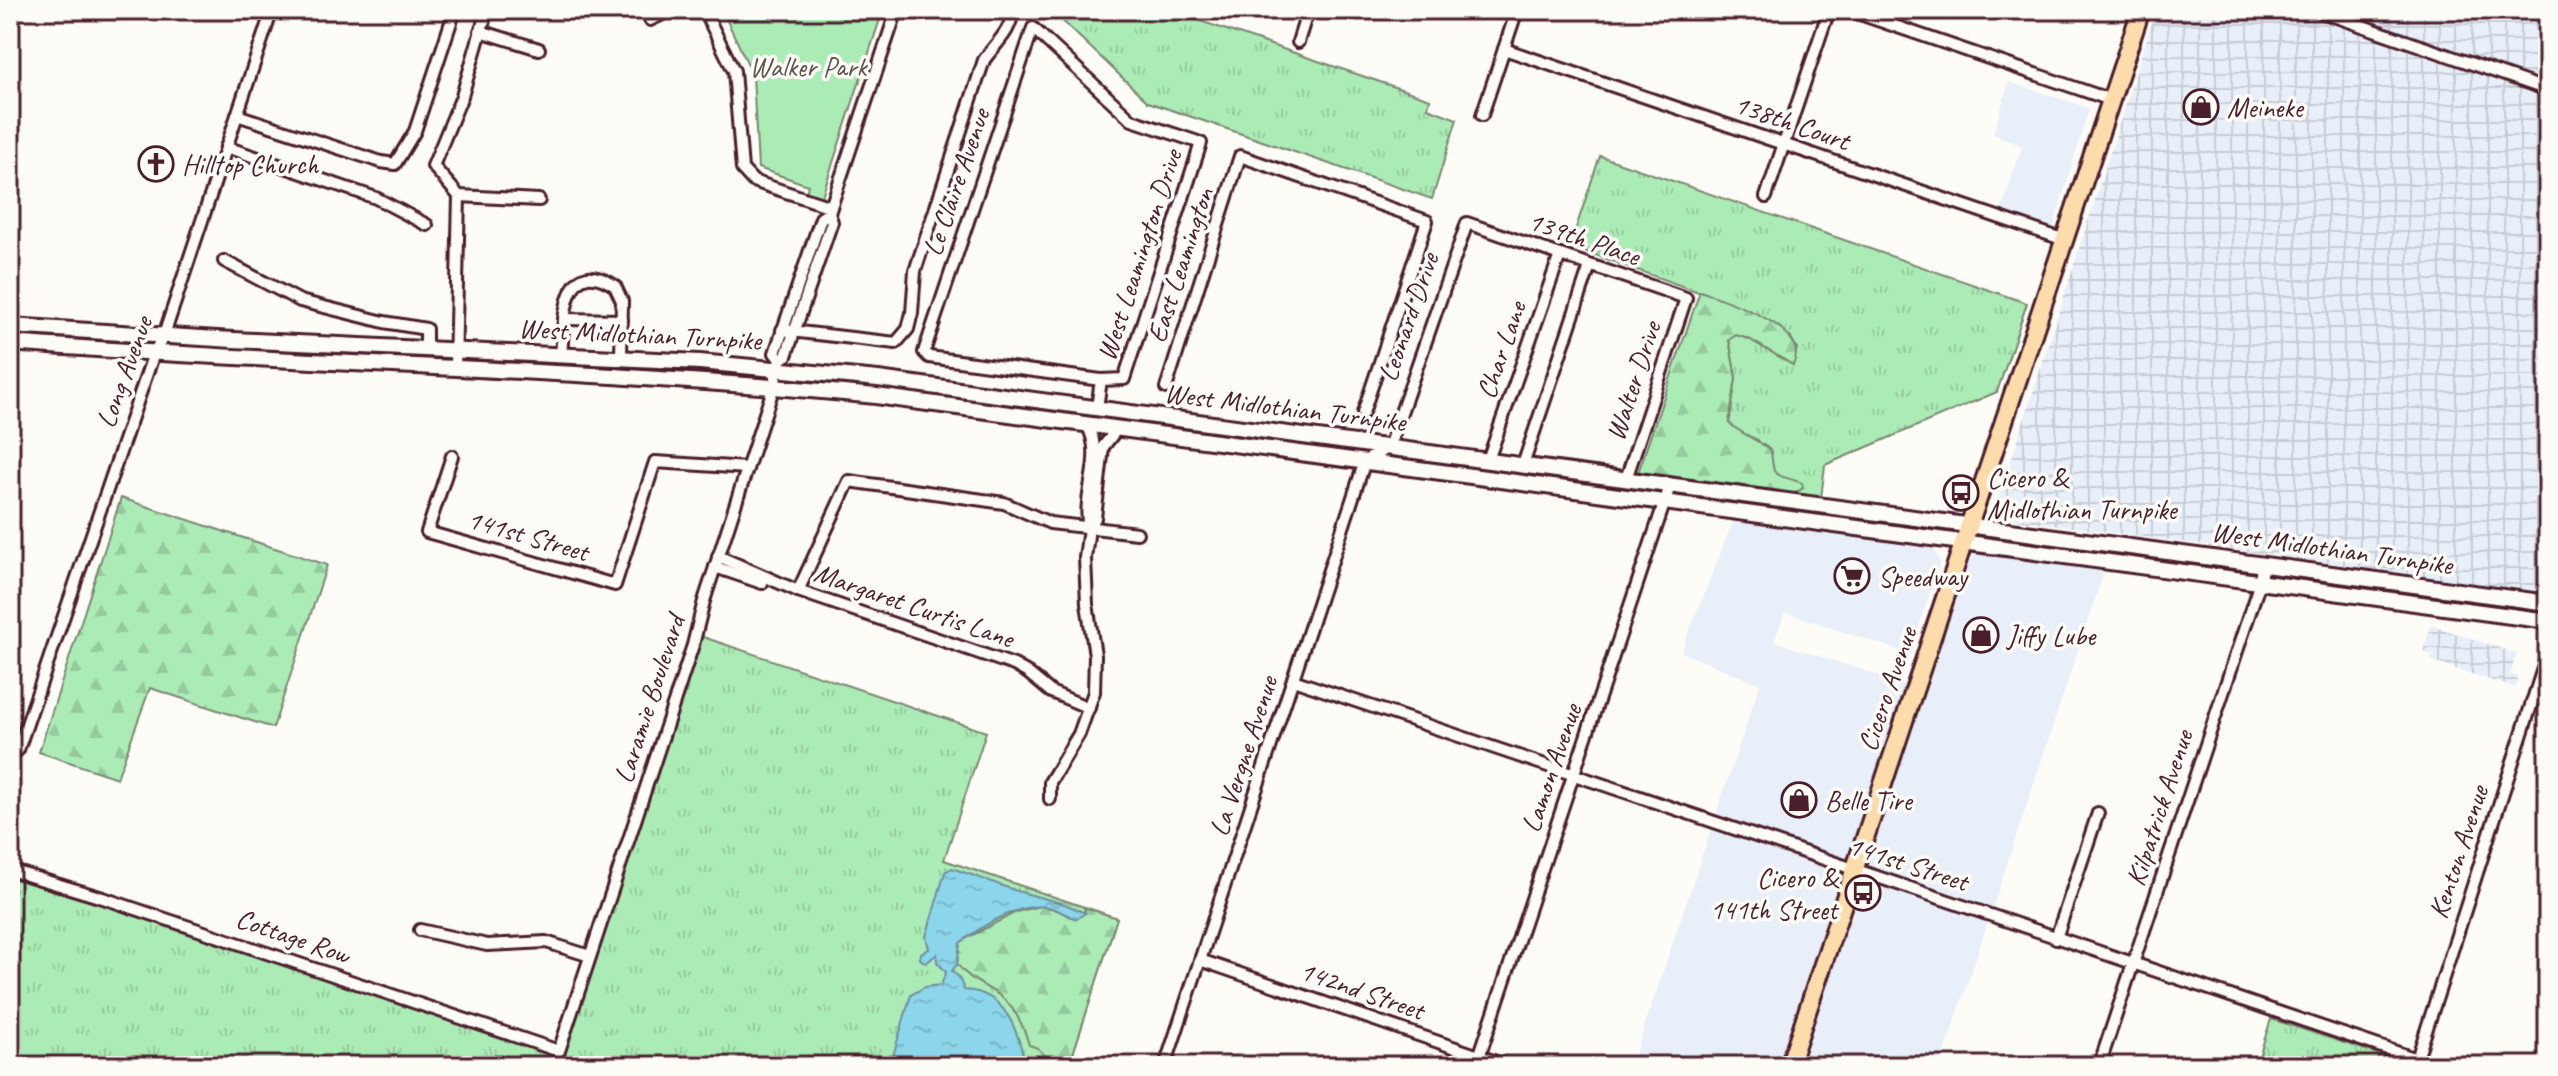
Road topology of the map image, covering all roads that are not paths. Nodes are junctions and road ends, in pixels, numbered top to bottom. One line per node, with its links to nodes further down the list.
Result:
1 (272, 10): 21 (street, Long Avenue)
2 (455, 10): 21 (street)
3 (487, 10): 15 (street)
4 (646, 10): 5 (street)
5 (671, 10)
6 (704, 10): 29 (street)
7 (897, 10): 29 (street, Laramie Boulevard)
8 (1012, 10): 40 (street)
9 (1308, 10): 16 (street)
10 (1517, 10): 18 (street)
11 (1829, 10): 24 (street)
12 (1848, 10): 20 (street)
13 (2141, 10): 20 (main road, Cicero Avenue)
14 (2316, 10): 19 (street)
15 (480, 31): 17 (street); 26 (street)
16 (1298, 42)
17 (539, 49)
18 (1504, 49): 22 (street); 24 (street, 138th Court)
19 (2548, 90)
20 (2111, 100): 32 (main road, Cicero Avenue)
21 (237, 115): 25 (street, Long Avenue)
22 (1482, 115)
23 (1201, 143): 50 (street, West Leamington Drive); 50 (street, Le Claire Avenue)
24 (1784, 144): 27 (street); 32 (street, 138th Court)
25 (226, 147): 31 (street); 41 (street, Long Avenue)
26 (459, 196): 28 (street); 44 (street)
27 (1766, 197)
28 (539, 200)
29 (830, 210): 40 (street, Laramie Boulevard)
30 (1467, 223): 33 (street, 139th Place); 57 (street, Leonard Drive)
31 (427, 225)
32 (2065, 240): 66 (main road, Cicero Avenue)
33 (1560, 255): 35 (street, 139th Place); 59 (street, Char Lane)
34 (224, 261): 43 (street)
35 (1590, 266): 36 (street, 139th Place); 61 (street)
36 (1686, 298): 63 (street, Walter Drive)
37 (564, 319): 38 (street); 38 (street); 46 (street)
38 (622, 320): 47 (street)
39 (10, 326): 41 (main road, West Midlothian Turnpike)
40 (788, 331): 48 (street, Laramie Boulevard)
41 (164, 335): 43 (main road, West Midlothian Turnpike); 45 (street, Long Avenue)
42 (10, 343): 45 (main road, West Midlothian Turnpike)
43 (426, 350): 44 (main road, West Midlothian Turnpike)
44 (455, 351): 46 (main road, West Midlothian Turnpike); 49 (street)
45 (154, 353): 49 (main road, West Midlothian Turnpike); 79 (street, Long Avenue)
46 (561, 356): 47 (main road, West Midlothian Turnpike)
47 (621, 358): 48 (main road, West Midlothian Turnpike)
48 (779, 364): 51 (street, Laramie Boulevard); 53 (main road, West Midlothian Turnpike)
49 (455, 369): 51 (main road, West Midlothian Turnpike)
50 (1101, 380): 53 (street, West Leamington Drive)
51 (774, 386): 55 (main road, West Midlothian Turnpike); 62 (street, Laramie Boulevard)
52 (1166, 388): 54 (street, East Leamington)
53 (1097, 408): 55 (main road); 57 (main road, West Midlothian Turnpike)
54 (1363, 413)
55 (1094, 426): 56 (main road, West Midlothian Turnpike); 67 (street)
56 (1117, 429): 60 (main road, West Midlothian Turnpike); 67 (street)
57 (1389, 447): 59 (main road, West Midlothian Turnpike); 60 (street)
58 (452, 456): 62 (street, 141st Street)
59 (1488, 460): 61 (main road, West Midlothian Turnpike)
60 (1365, 461): 65 (main road, West Midlothian Turnpike); 77 (street, La Vergne Avenue)
61 (1523, 465): 63 (main road, West Midlothian Turnpike)
62 (747, 468): 70 (street, Laramie Boulevard)
63 (1626, 479): 64 (main road, West Midlothian Turnpike)
64 (1670, 486): 65 (street, Lamon Avenue); 66 (main road, West Midlothian Turnpike)
65 (1665, 502): 69 (main road, West Midlothian Turnpike); 80 (street, Lamon Avenue)
66 (1970, 525): 69 (main road, Cicero Avenue); 71 (main road, West Midlothian Turnpike)
67 (1089, 528): 68 (street); 73 (street); 78 (street)
68 (1137, 533)
69 (1964, 542): 72 (main road, West Midlothian Turnpike); 84 (main road, Cicero Avenue)
70 (717, 562): 73 (street, Margaret Curtis Lane); 87 (street, Laramie Boulevard)
71 (2262, 565): 72 (street, Kilpatrick Avenue); 74 (main road, West Midlothian Turnpike)
72 (2260, 582): 75 (main road, West Midlothian Turnpike); 89 (street, Kilpatrick Avenue)
73 (798, 591): 78 (street, Margaret Curtis Lane)
74 (2548, 603)
75 (2548, 621)
76 (2548, 653): 92 (street, Kenton Avenue)
77 (1293, 680): 80 (street, 141st Street); 88 (street, La Vergne Avenue)
78 (1089, 708): 81 (street)
79 (18, 750)
80 (1574, 776): 84 (street, 141st Street); 91 (street, Lamon Avenue)
81 (1050, 799)
82 (2098, 813): 86 (street)
83 (10, 870): 90 (street, Cottage Row)
84 (1854, 870): 86 (street, 141st Street); 95 (main road, Cicero Avenue)
85 (420, 930): 87 (street)
86 (2056, 938): 89 (street, 141st Street)
87 (590, 956): 90 (street, Laramie Boulevard)
88 (1200, 960): 91 (street, 142nd Street); 93 (street, La Vergne Avenue)
89 (2133, 964): 92 (street, 141st Street); 96 (street, Kilpatrick Avenue)
90 (559, 1051)
91 (1478, 1061): 94 (street, 142nd Street)
92 (2416, 1063)
93 (1165, 1066)
94 (1508, 1066)
95 (1789, 1066)
96 (2099, 1066)

